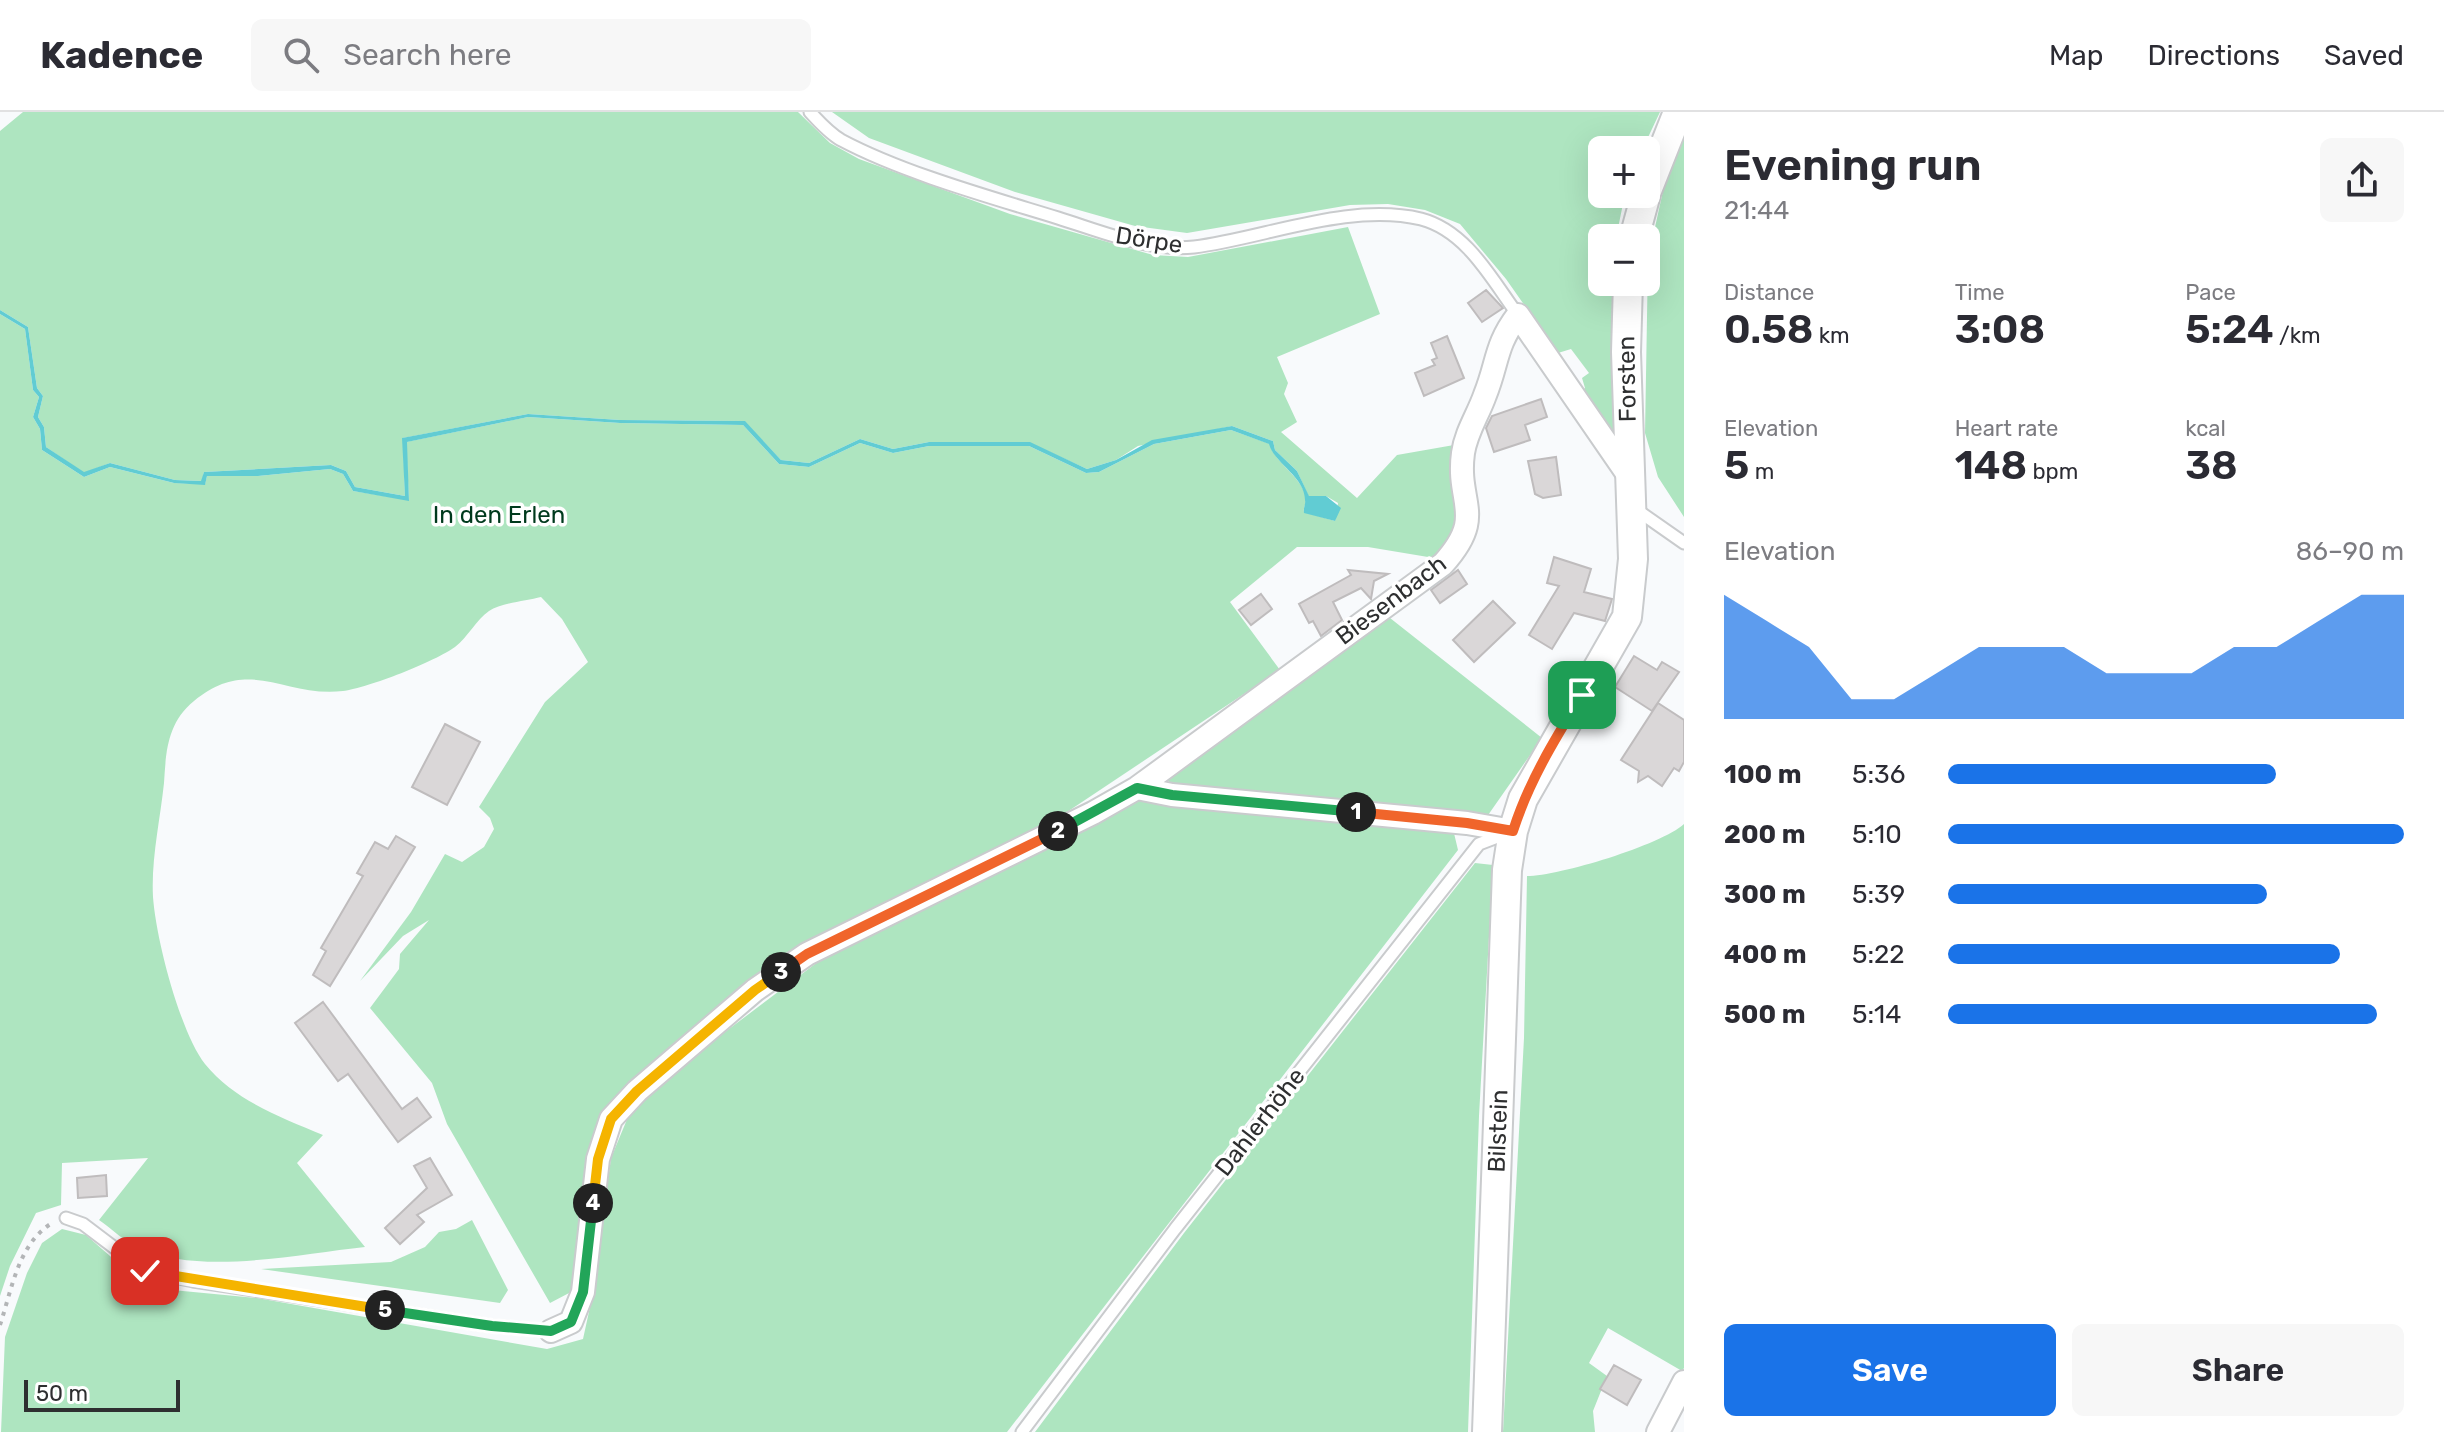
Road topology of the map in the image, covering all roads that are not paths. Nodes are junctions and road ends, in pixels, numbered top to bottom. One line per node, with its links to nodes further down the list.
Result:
1 (810, 112): 5 (lane, Dörpe)
2 (1678, 112): 3 (street)
3 (1660, 158)
4 (1628, 296): 6 (street, Forsten)
5 (1518, 315): 6 (street); 9 (street, Biesenbach)
6 (1629, 476): 7 (street)
7 (1630, 505): 8 (lane); 10 (street)
8 (1684, 543)
9 (1137, 788): 10 (street); 12 (street, Biesenbach)
10 (1513, 831): 14 (lane, Dahlerhöhe); 15 (street, Bilstein)
11 (66, 1218): 12 (lane)
12 (551, 1331)
13 (1684, 1382): 16 (street)
14 (1022, 1432)
15 (1487, 1432)
16 (1658, 1432)

